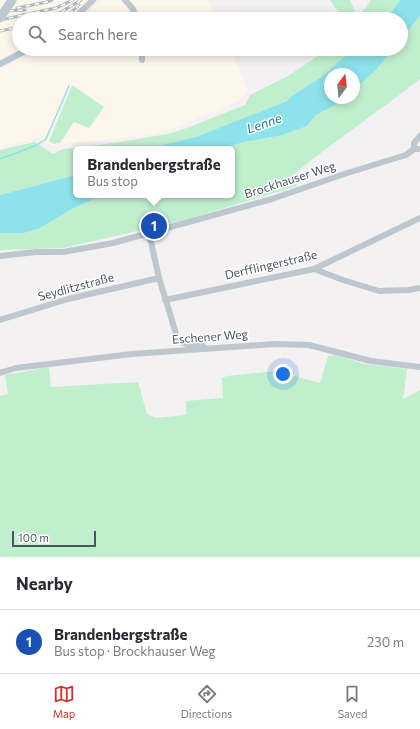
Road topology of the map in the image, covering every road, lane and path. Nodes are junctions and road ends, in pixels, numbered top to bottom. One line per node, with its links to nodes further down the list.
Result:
1 (12, 0): 6 (main road, bridge)
2 (93, 0): 4 (street)
3 (125, 0): 5 (street)
4 (80, 12)
5 (134, 12)
6 (0, 18)
7 (15, 56): 10 (street)
8 (142, 56): 9 (street)
9 (142, 60)
10 (0, 64)
11 (420, 136): 12 (street)
12 (417, 149): 14 (street, Brockhauser Weg)
13 (420, 218): 16 (street, Derfflingerstraße)
14 (149, 233): 15 (street, Brockhauser Weg); 17 (street)
15 (0, 256)
16 (314, 269): 18 (street); 19 (street, Derfflingerstraße)
17 (159, 278): 19 (street); 20 (street, Seydlitzstraße)
18 (420, 288)
19 (165, 300): 21 (street)
20 (0, 320)
21 (208, 349): 22 (street, Eschener Weg); 23 (street, Eschener Weg)
22 (420, 367)
23 (0, 373)

